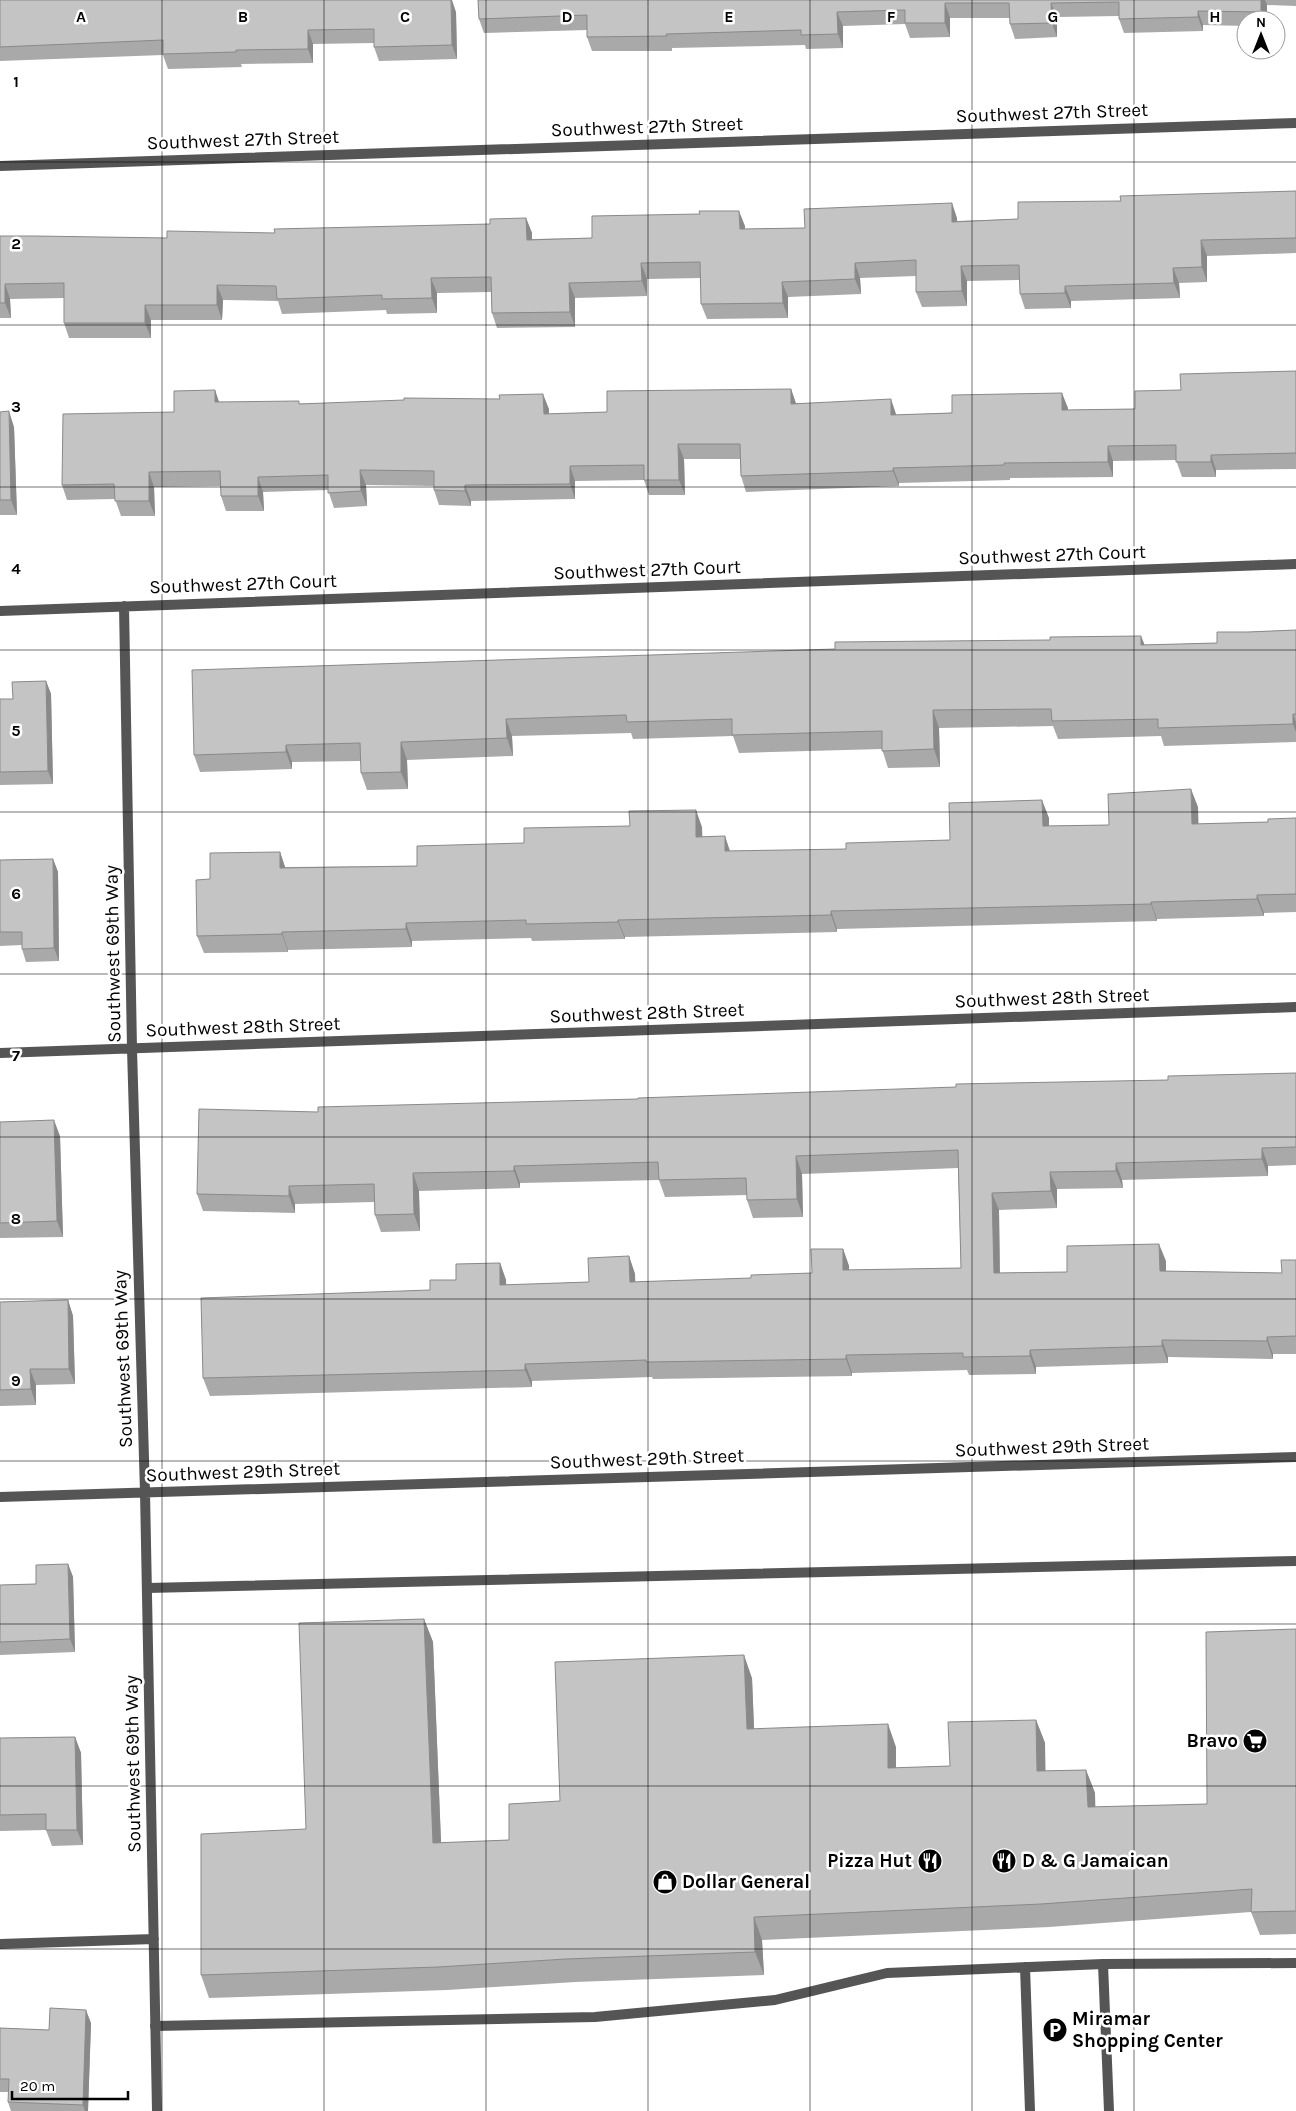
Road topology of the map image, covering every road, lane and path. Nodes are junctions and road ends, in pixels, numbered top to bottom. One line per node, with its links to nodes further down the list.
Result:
1 (1296, 123): 2 (street, Southwest 27th Street)
2 (0, 166)
3 (1296, 564): 4 (street, Southwest 27th Court)
4 (124, 606): 5 (street, Southwest 27th Court); 7 (street, Southwest 69th Way)
5 (0, 612)
6 (1296, 1007): 7 (street, Southwest 28th Street)
7 (132, 1049): 8 (street, Southwest 28th Street); 10 (street, Southwest 69th Way)
8 (0, 1052)
9 (1296, 1457): 10 (street, Southwest 29th Street)
10 (145, 1492): 11 (street, Southwest 29th Street); 13 (street, Southwest 69th Way)
11 (0, 1497)
12 (1296, 1561): 13 (street)
13 (147, 1588): 14 (street, Southwest 69th Way)
14 (154, 1939): 15 (street); 19 (street, Southwest 69th Way)
15 (0, 1944)
16 (1296, 1963): 17 (street)
17 (1103, 1964): 18 (street); 22 (street)
18 (1025, 1967): 19 (street); 21 (street)
19 (156, 2026): 20 (street, Southwest 69th Way)
20 (157, 2111)
21 (1030, 2111)
22 (1109, 2111)

